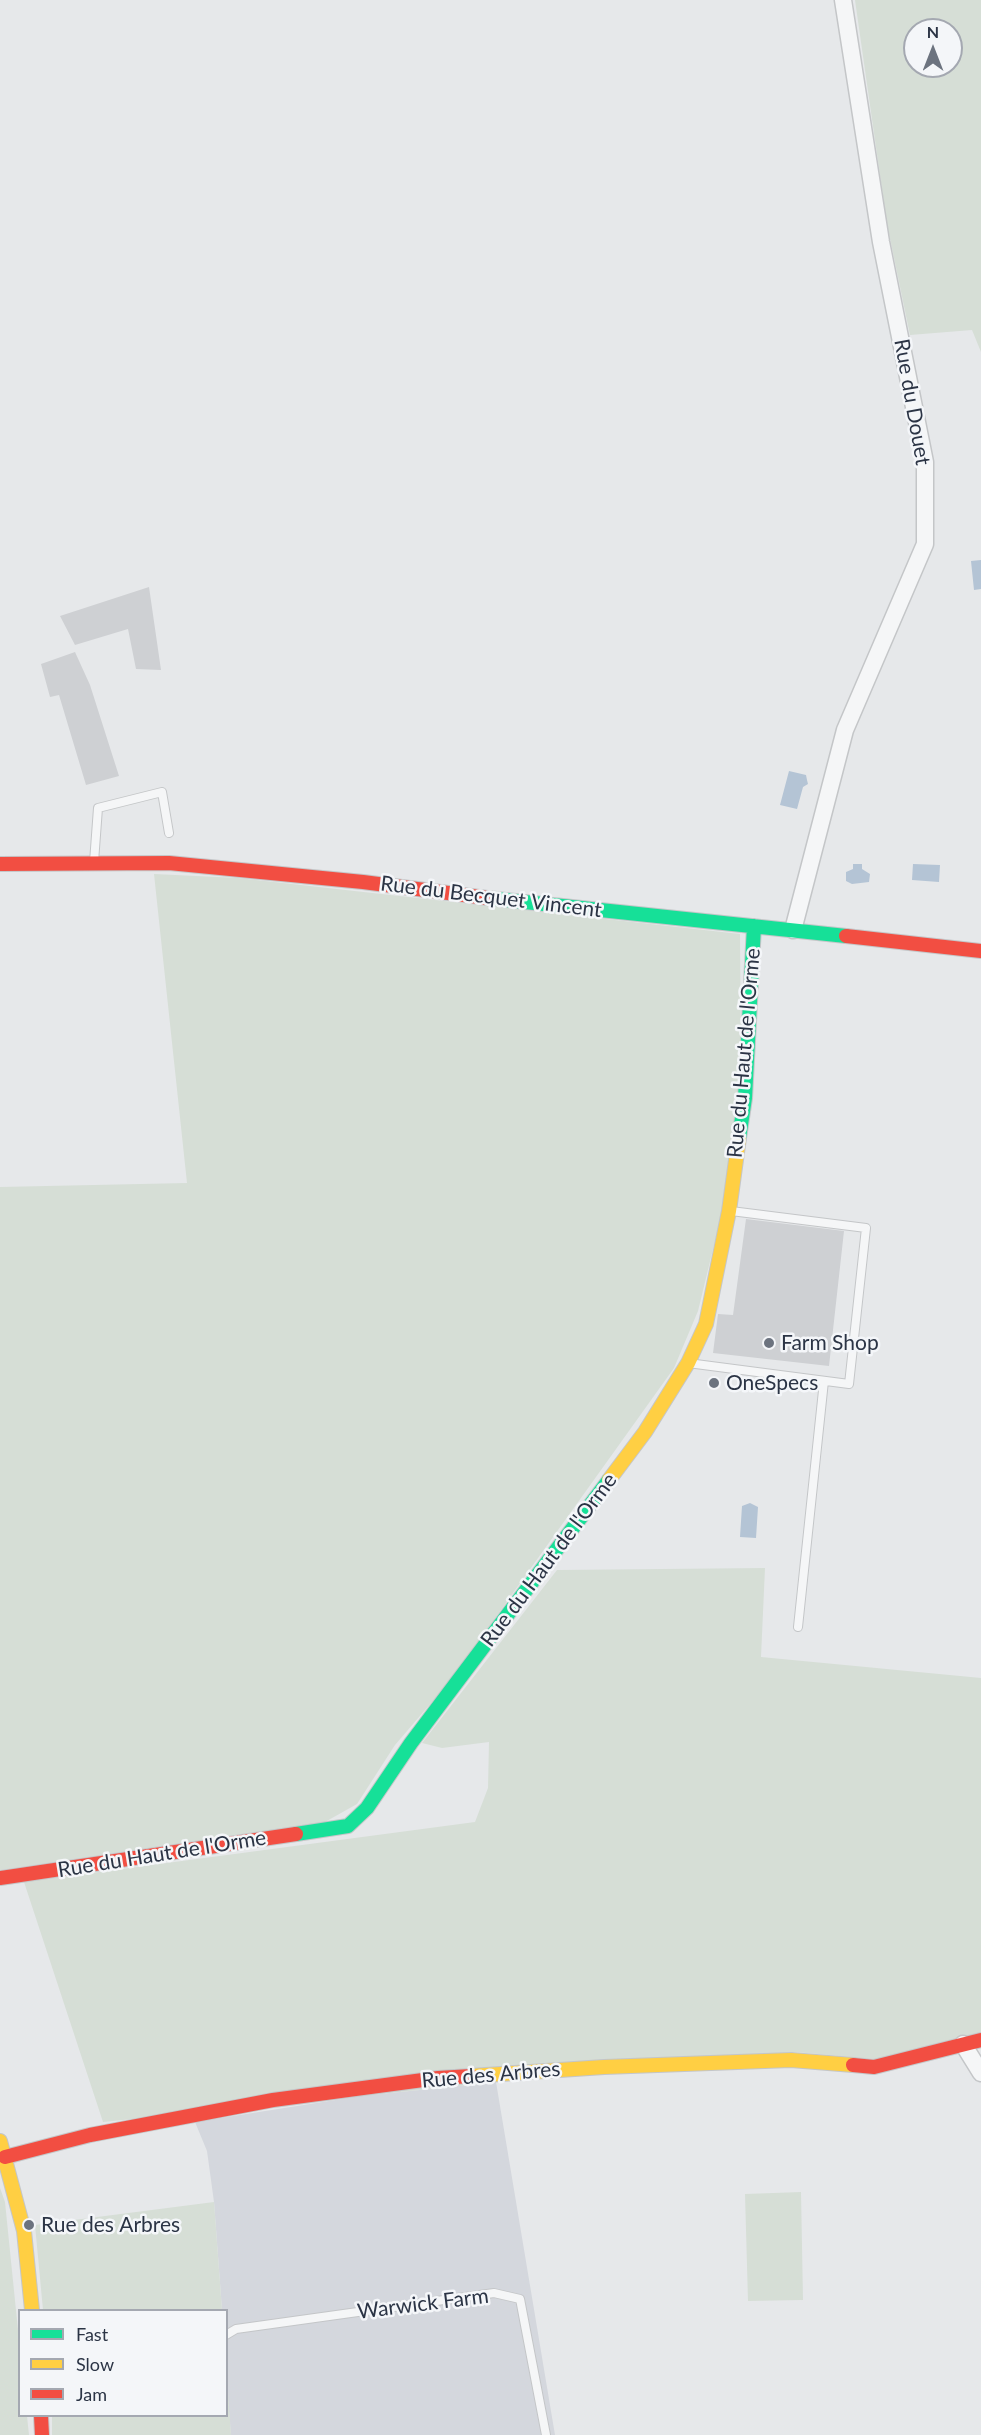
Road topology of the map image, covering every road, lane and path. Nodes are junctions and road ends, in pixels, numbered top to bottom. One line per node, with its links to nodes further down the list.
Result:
1 (843, 0): 6 (street, Rue du Douet)
2 (169, 832): 3 (lane)
3 (94, 862): 4 (street, Rue du Becquet Vincent); 5 (street, Rue du Becquet Vincent)
4 (0, 864)
5 (754, 926): 6 (street, Rue du Becquet Vincent); 8 (street, Rue du Haut de l'Orme)
6 (793, 930): 7 (street, Rue du Becquet Vincent)
7 (981, 951)
8 (729, 1211): 9 (street, Rue du Haut de l'Orme); 10 (lane)
9 (688, 1363): 10 (lane); 12 (street, Rue du Haut de l'Orme)
10 (824, 1381): 11 (lane)
11 (798, 1627)
12 (0, 1878)
13 (981, 2040): 14 (street, Rue des Arbres)
14 (963, 2044): 15 (street); 17 (street, Rue des Arbres)
15 (981, 2073)
16 (0, 2141): 17 (street)
17 (5, 2157): 18 (street)
18 (32, 2309)
19 (228, 2334): 22 (lane, Warwick Farm)
20 (41, 2417): 21 (street)
21 (42, 2435)
22 (546, 2435)

